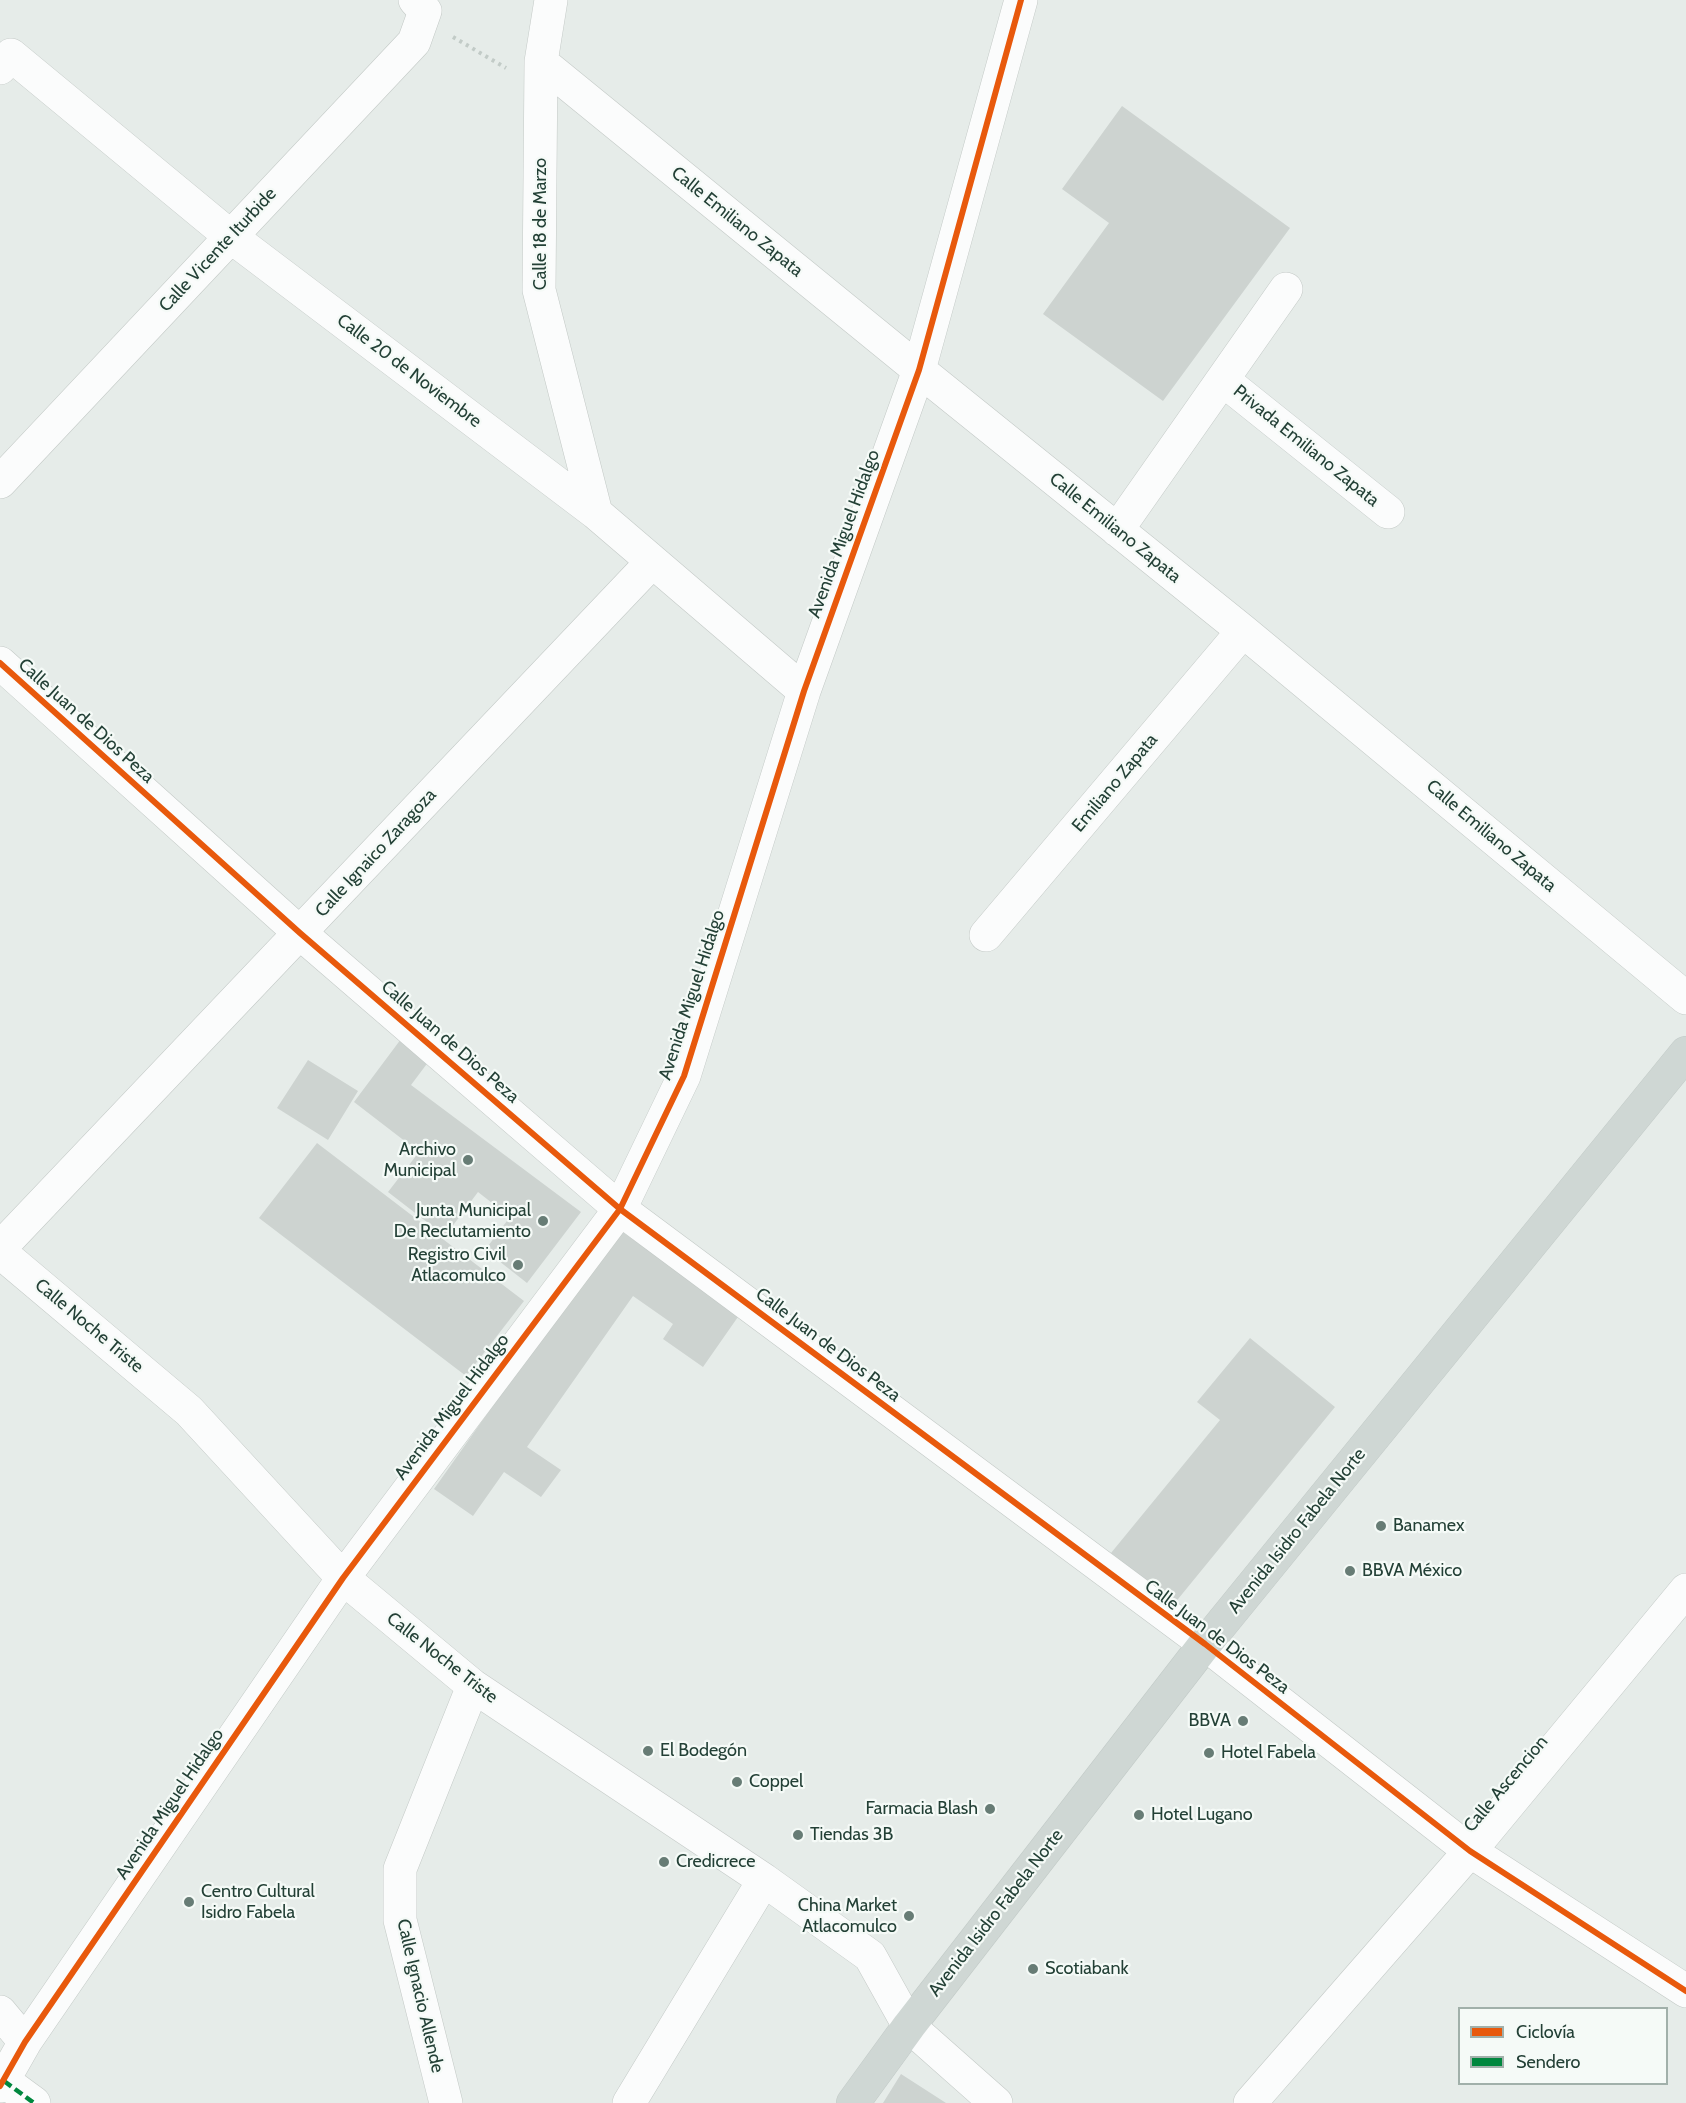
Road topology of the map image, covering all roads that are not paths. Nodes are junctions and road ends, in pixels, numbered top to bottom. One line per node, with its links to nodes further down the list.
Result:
1 (551, 0): 5 (street, Calle 18 de Marzo)
2 (1021, 0): 8 (street, Avenida Miguel Hidalgo)
3 (421, 10): 6 (street, Calle Vicente Iturbide)
4 (6, 61): 6 (street, Calle 20 de Noviembre)
5 (541, 74): 8 (street, Calle Emiliano Zapata); 12 (street, Calle 18 de Marzo)
6 (230, 236): 10 (street, Calle Vicente Iturbide); 12 (street, Calle 20 de Noviembre)
7 (1286, 289): 9 (street, Privada Emiliano Zapata)
8 (919, 370): 13 (street, Calle Emiliano Zapata); 17 (street, Avenida Miguel Hidalgo)
9 (1224, 380): 11 (street, Privada Emiliano Zapata); 13 (street, Privada Emiliano Zapata)
10 (0, 482)
11 (1388, 512)
12 (596, 513): 14 (street, Calle 20 de Noviembre)
13 (1117, 530): 15 (street, Calle Emiliano Zapata)
14 (652, 562): 17 (street, Calle 20 de Noviembre); 18 (street, Calle Ignaico Zaragoza)
15 (1244, 631): 19 (street, Emiliano Zapata); 20 (street, Calle Emiliano Zapata)
16 (0, 663): 18 (street, Calle Juan de Dios Peza)
17 (804, 691): 22 (street, Avenida Miguel Hidalgo)
18 (300, 933): 22 (street, Calle Juan de Dios Peza); 23 (street, Calle Ignaico Zaragoza)
19 (986, 935)
20 (1686, 998)
21 (1686, 1053): 26 (main road, Avenida Isidro Fabela Norte)
22 (621, 1209): 24 (street, Avenida Miguel Hidalgo); 26 (street, Calle Juan de Dios Peza)
23 (0, 1250): 24 (street, Calle Noche Triste)
24 (343, 1578): 27 (street, Calle Noche Triste); 33 (street, Avenida Miguel Hidalgo)
25 (1686, 1590): 28 (street, Calle Ascencion)
26 (1205, 1644): 28 (street, Calle Juan de Dios Peza); 32 (main road, Avenida Isidro Fabela Norte)
27 (473, 1686): 29 (street, Calle Noche Triste); 36 (street, Calle Ignacio Allende)
28 (1470, 1851): 30 (street, Calle Juan de Dios Peza); 40 (street, Calle Ascencion)
29 (764, 1880): 32 (street, Calle Noche Triste); 37 (street)
30 (1686, 1991)
31 (0, 2012): 33 (street)
32 (909, 2026): 38 (main road, Avenida Isidro Fabela Norte); 39 (street, Calle Noche Triste)
33 (25, 2042): 34 (street, Avenida Miguel Hidalgo)
34 (2, 2084): 35 (street)
35 (34, 2103)
36 (446, 2103)
37 (629, 2103)
38 (853, 2103)
39 (996, 2103)
40 (1250, 2103)

